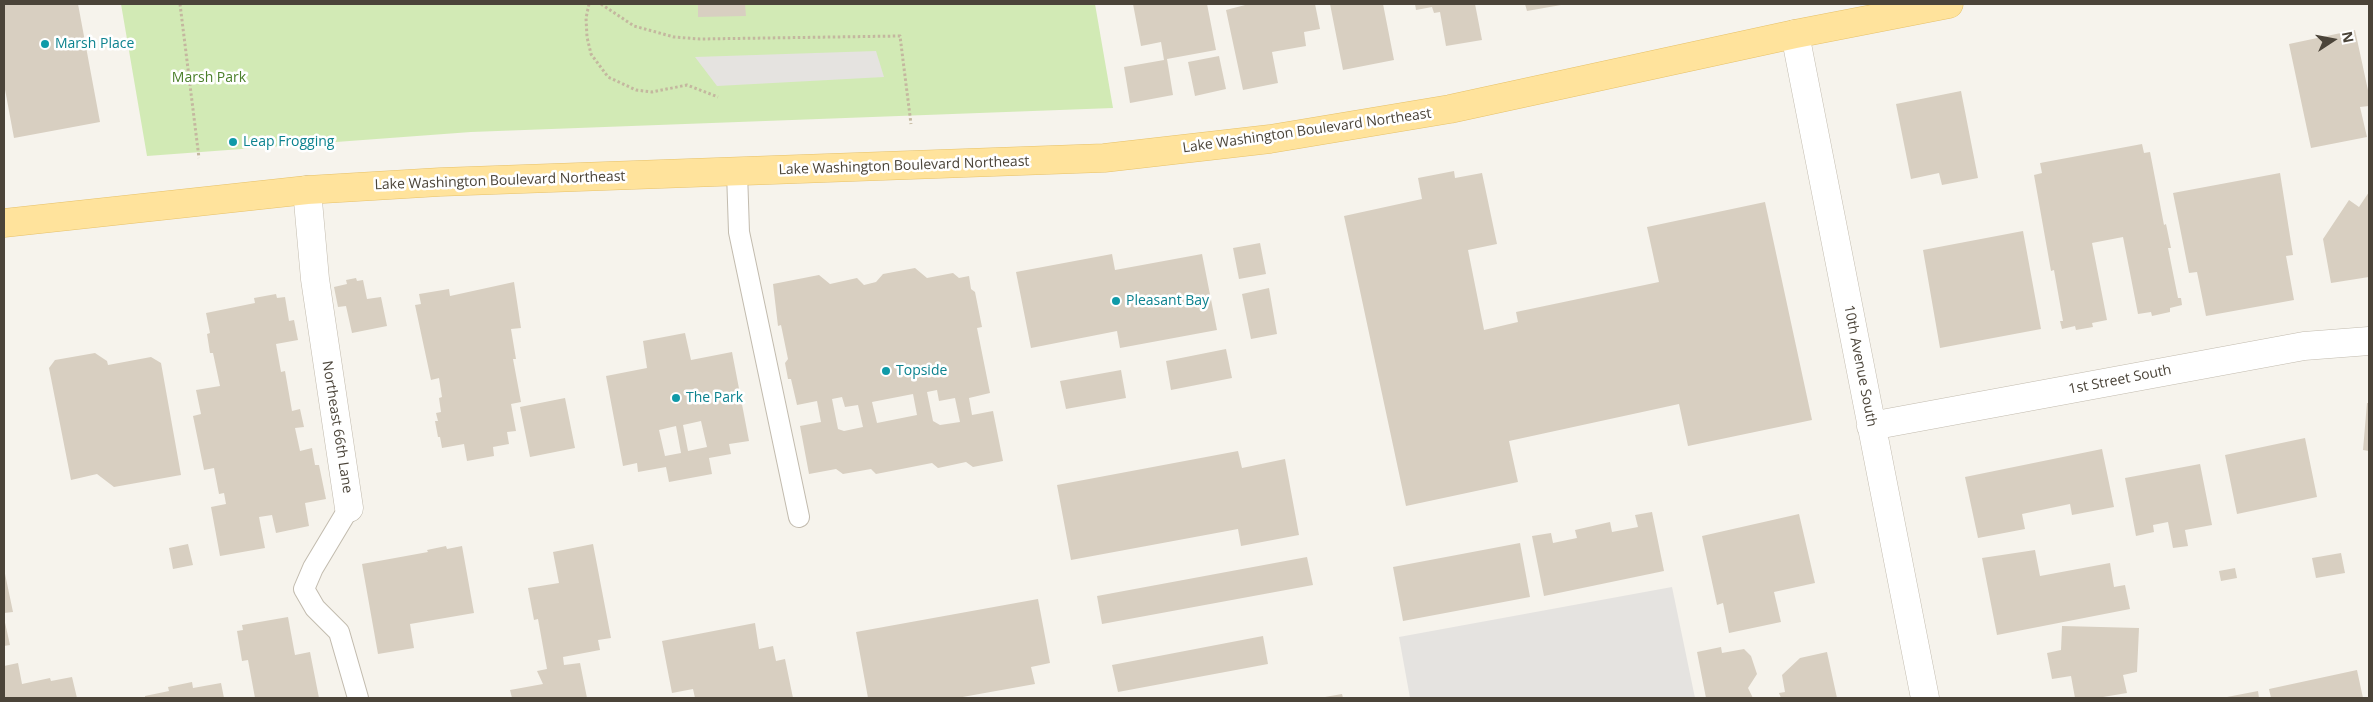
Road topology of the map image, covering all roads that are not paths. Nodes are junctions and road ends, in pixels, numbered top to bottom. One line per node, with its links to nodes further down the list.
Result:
1 (1949, 4): 2 (main road, Lake Washington Boulevard Northeast)
2 (1795, 34): 3 (main road, Lake Washington Boulevard Northeast); 7 (street, 10th Avenue South)
3 (737, 172): 4 (main road, Lake Washington Boulevard Northeast); 9 (lane)
4 (307, 190): 5 (main road, Lake Washington Boulevard Northeast); 8 (street, Northeast 66th Lane)
5 (4, 223)
6 (2369, 341): 7 (street, 1st Street South)
7 (1872, 426): 11 (street, 10th Avenue South)
8 (349, 508): 10 (lane, Northeast 66th Lane)
9 (799, 517)
10 (358, 698)
11 (1925, 698)

